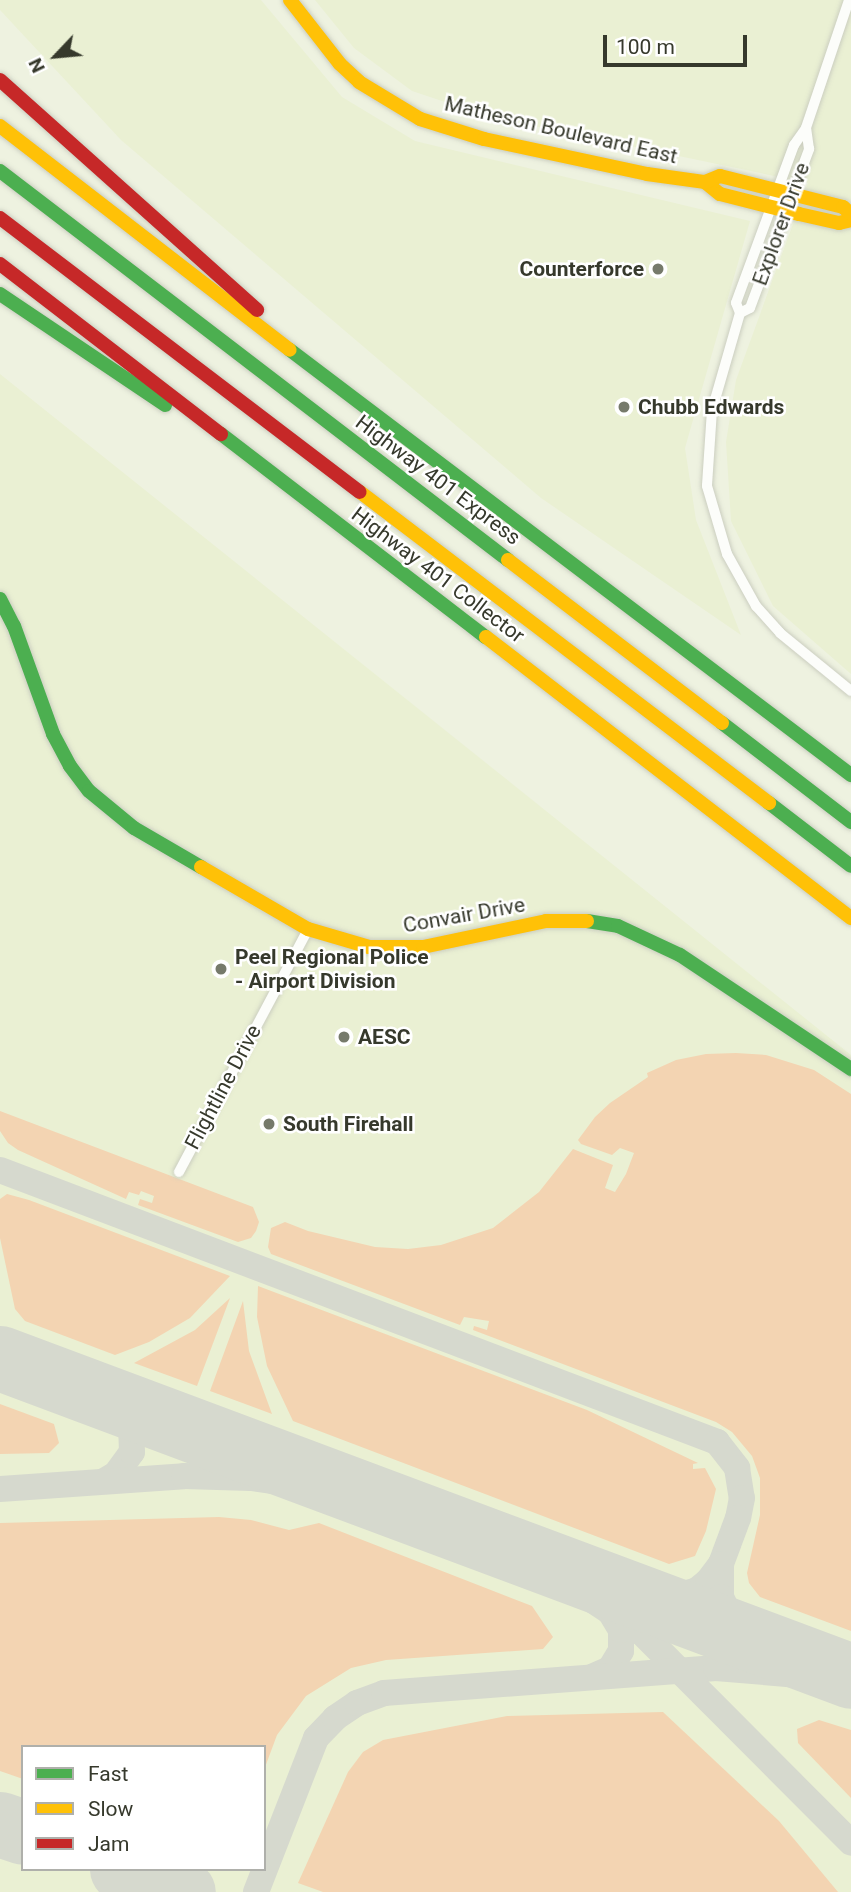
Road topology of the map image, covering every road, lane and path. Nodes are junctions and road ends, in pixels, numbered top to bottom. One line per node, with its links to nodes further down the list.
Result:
1 (290, 0): 7 (main road, Matheson Boulevard East)
2 (849, 0): 5 (street, Explorer Drive)
3 (0, 80): 18 (main road)
4 (0, 126): 18 (main road)
5 (806, 128): 8 (street, Explorer Drive); 9 (street, Explorer Drive)
6 (0, 171): 23 (main road, Highway 401 Express)
7 (705, 182): 8 (main road, Matheson Boulevard East); 10 (main road, Matheson Boulevard East)
8 (776, 190): 9 (main road, Matheson Boulevard East); 10 (street, Explorer Drive)
9 (791, 195): 11 (street, Explorer Drive); 12 (main road, Matheson Boulevard East)
10 (771, 207): 11 (main road, Matheson Boulevard East); 17 (street, Explorer Drive)
11 (786, 211): 14 (main road, Matheson Boulevard East); 17 (street, Explorer Drive)
12 (851, 214)
13 (0, 218): 24 (main road)
14 (851, 220)
15 (0, 264): 19 (main road, Highway 401 Collector)
16 (0, 294): 19 (main road)
17 (740, 313): 21 (street, Explorer Drive)
18 (326, 376): 22 (main road)
19 (277, 478): 25 (main road, Highway 401 Collector)
20 (0, 599): 26 (main road, Convair Drive)
21 (851, 691)
22 (851, 775)
23 (851, 822)
24 (851, 866)
25 (851, 918)
26 (308, 929): 27 (main road, Convair Drive); 28 (street, Flightline Drive)
27 (851, 1069)
28 (180, 1172)

